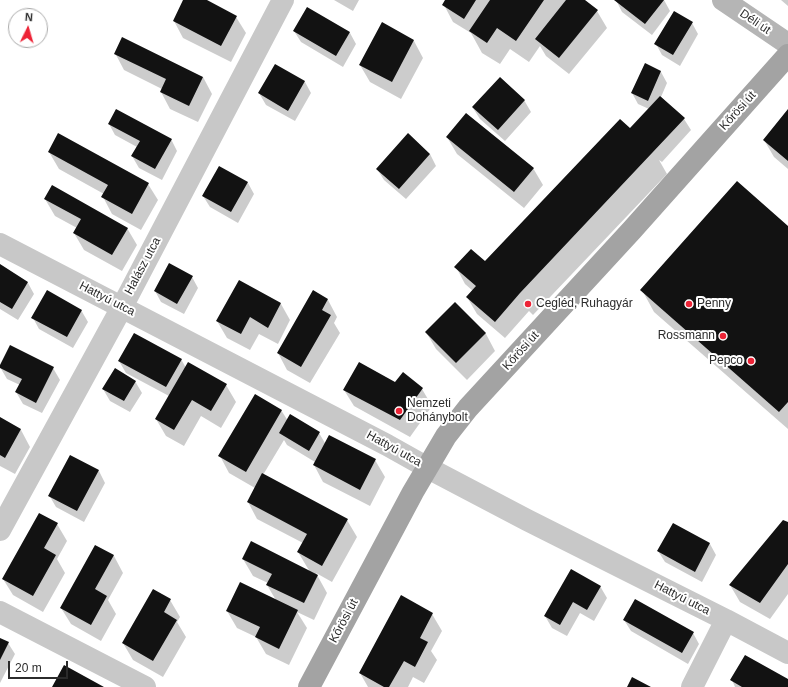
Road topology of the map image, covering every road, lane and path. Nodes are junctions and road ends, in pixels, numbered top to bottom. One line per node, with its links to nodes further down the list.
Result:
1 (283, 0): 6 (street, Halász utca)
2 (723, 0): 3 (street, Déli út)
3 (788, 44)
4 (788, 55): 7 (main road, Kőrösi út)
5 (0, 244): 6 (street, Hattyú utca)
6 (122, 306): 7 (street, Hattyú utca); 8 (street, Halász utca)
7 (428, 468): 10 (street, Hattyú utca); 13 (main road, Kőrösi út)
8 (0, 530)
9 (0, 612): 12 (street)
10 (726, 620): 11 (street, Hattyú utca); 14 (street)
11 (788, 653)
12 (145, 687)
13 (309, 687)
14 (692, 687)

